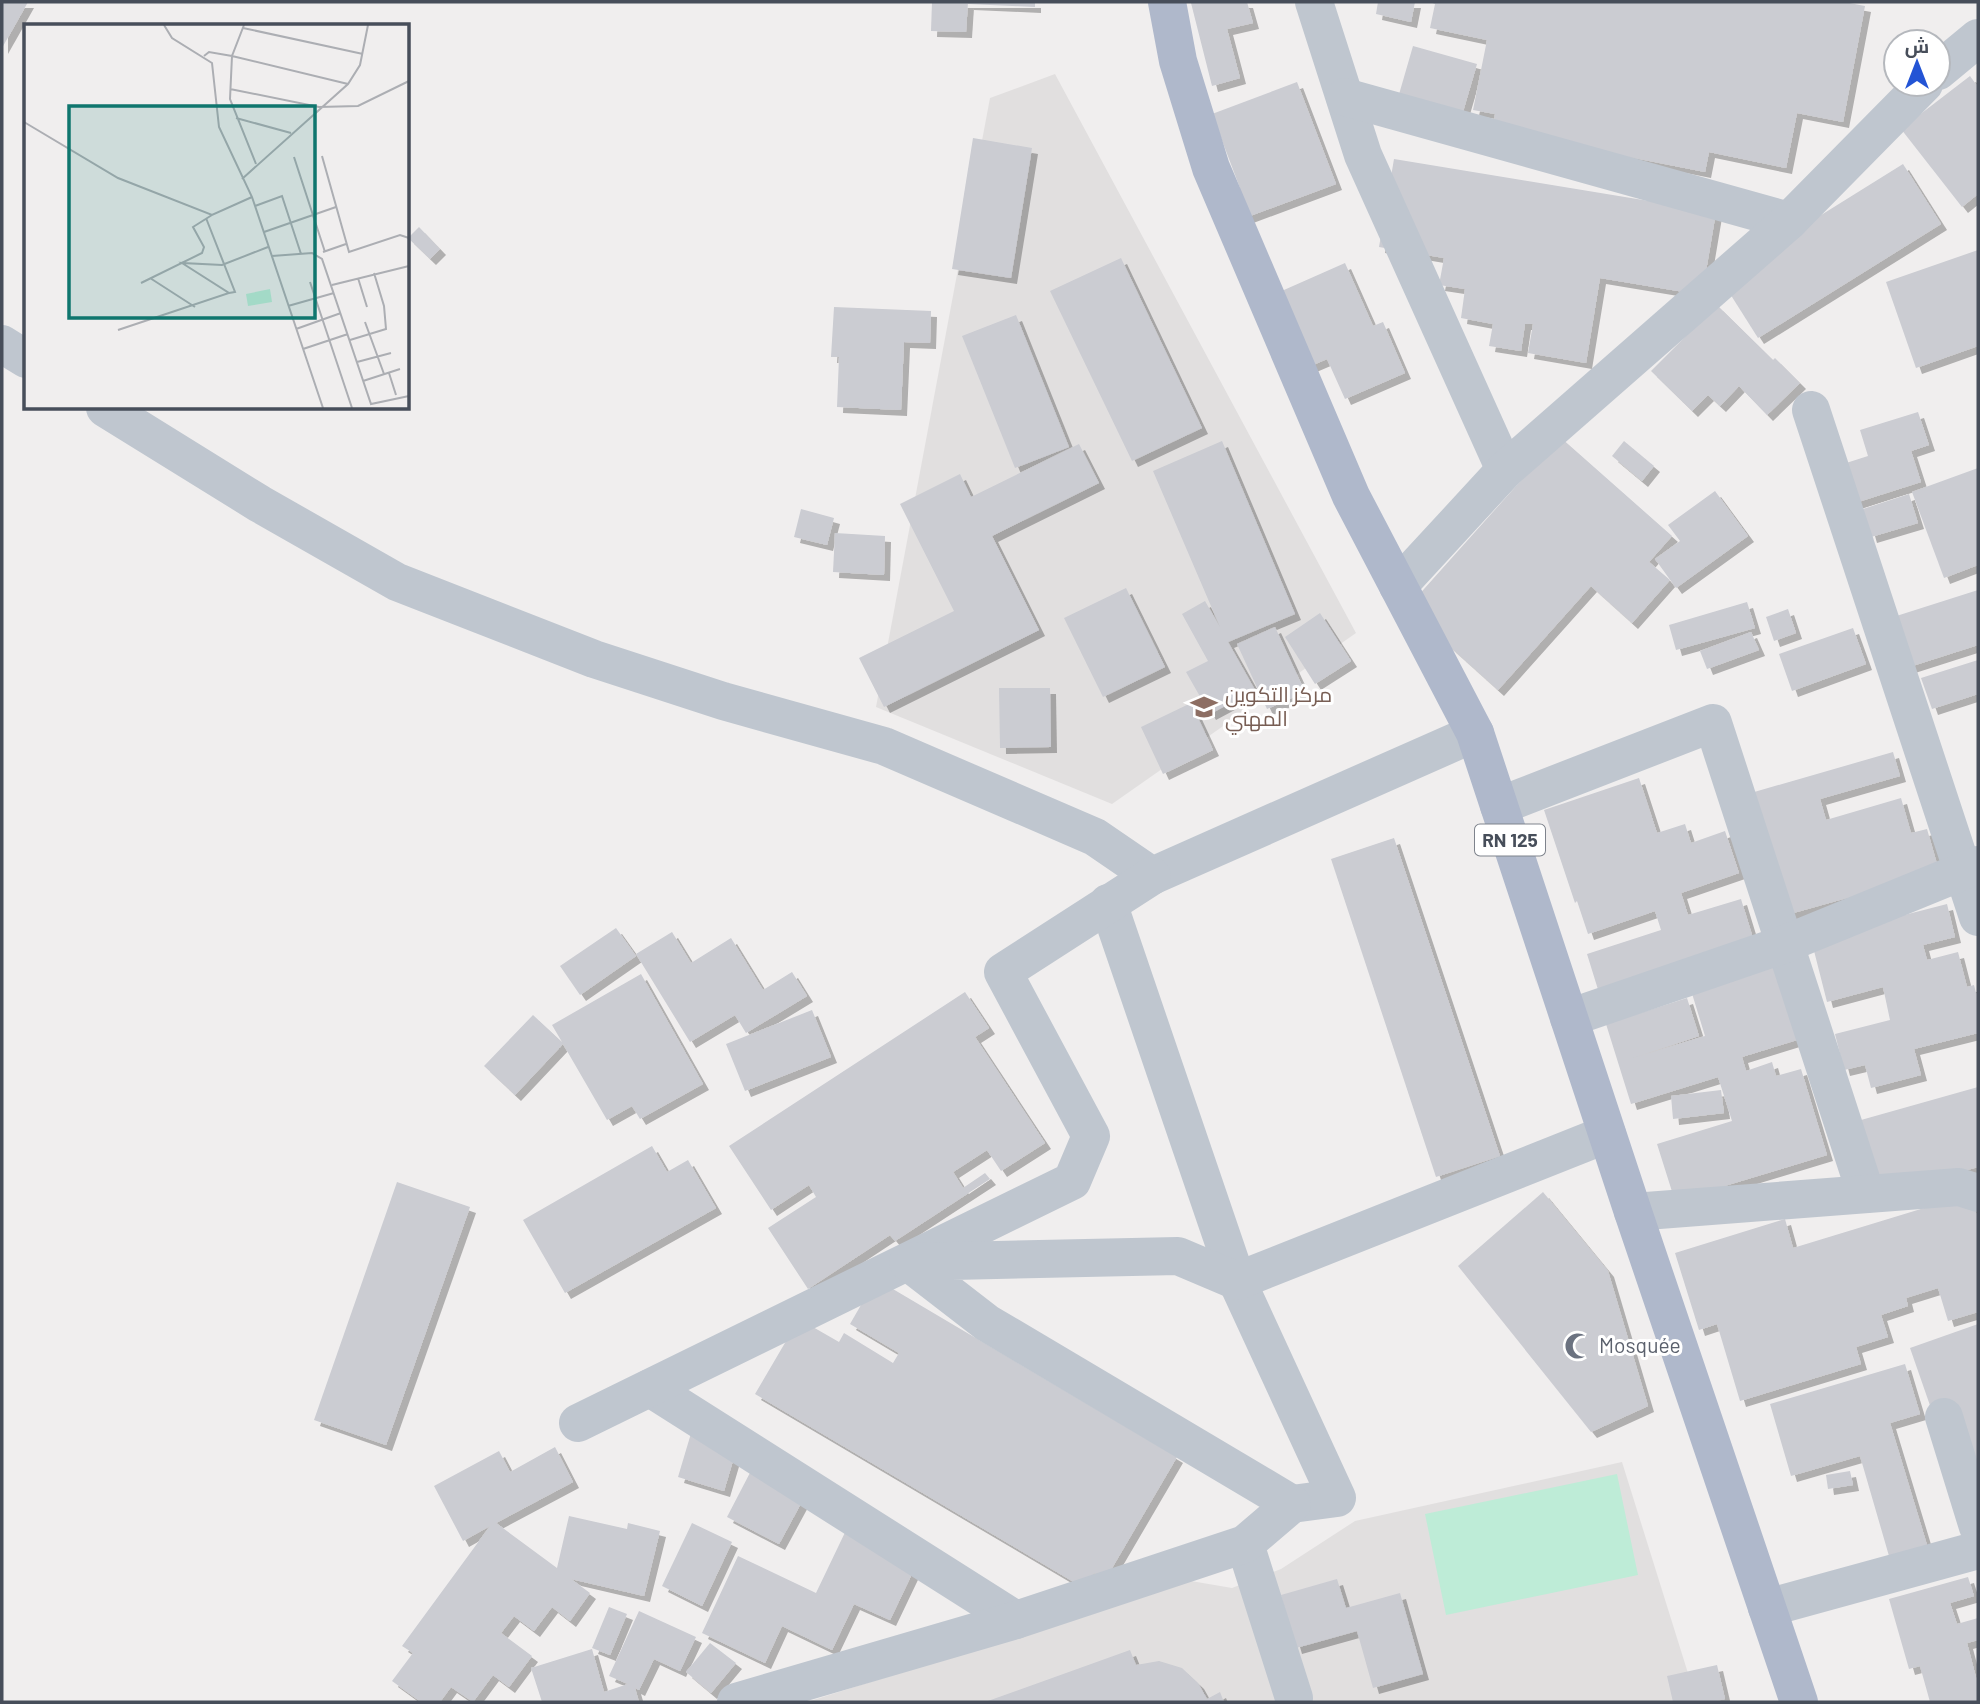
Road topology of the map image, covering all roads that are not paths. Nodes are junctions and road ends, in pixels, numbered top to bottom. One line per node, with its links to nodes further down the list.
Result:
1 (1167, 2): 13 (main road, RN 125)
2 (1314, 2): 5 (street)
3 (1978, 38): 4 (street)
4 (1952, 59)
5 (1345, 97): 7 (street); 12 (street)
6 (1910, 98): 7 (street)
7 (1788, 220): 12 (street)
8 (2, 344): 9 (street)
9 (24, 358)
10 (108, 410): 17 (street)
11 (1811, 410): 16 (street)
12 (1506, 470): 13 (street)
13 (1398, 586): 14 (main road, RN 125)
14 (1475, 733): 15 (main road, RN 125); 17 (street)
15 (1499, 806): 20 (street); 21 (main road, RN 125)
16 (1970, 867): 19 (street); 20 (street)
17 (1152, 876): 18 (street)
18 (1108, 904): 26 (street); 27 (street)
19 (1978, 917)
20 (1785, 944): 21 (street); 24 (street)
21 (1569, 1018): 22 (main road, RN 125)
22 (1607, 1134): 25 (main road, RN 125); 27 (street)
23 (1978, 1192): 24 (street)
24 (1866, 1194): 25 (street)
25 (1633, 1212): 35 (main road, RN 125)
26 (908, 1262): 27 (street); 28 (street); 31 (street)
27 (1237, 1281): 31 (street)
28 (650, 1388): 30 (street); 36 (street)
29 (1944, 1416): 32 (street)
30 (578, 1423)
31 (1292, 1504): 33 (street)
32 (1978, 1527)
33 (1245, 1544): 36 (street); 37 (street)
34 (1978, 1550): 35 (street)
35 (1767, 1608): 39 (main road, RN 125)
36 (1016, 1620): 38 (street)
37 (1294, 1698)
38 (736, 1702)
39 (1799, 1702)

